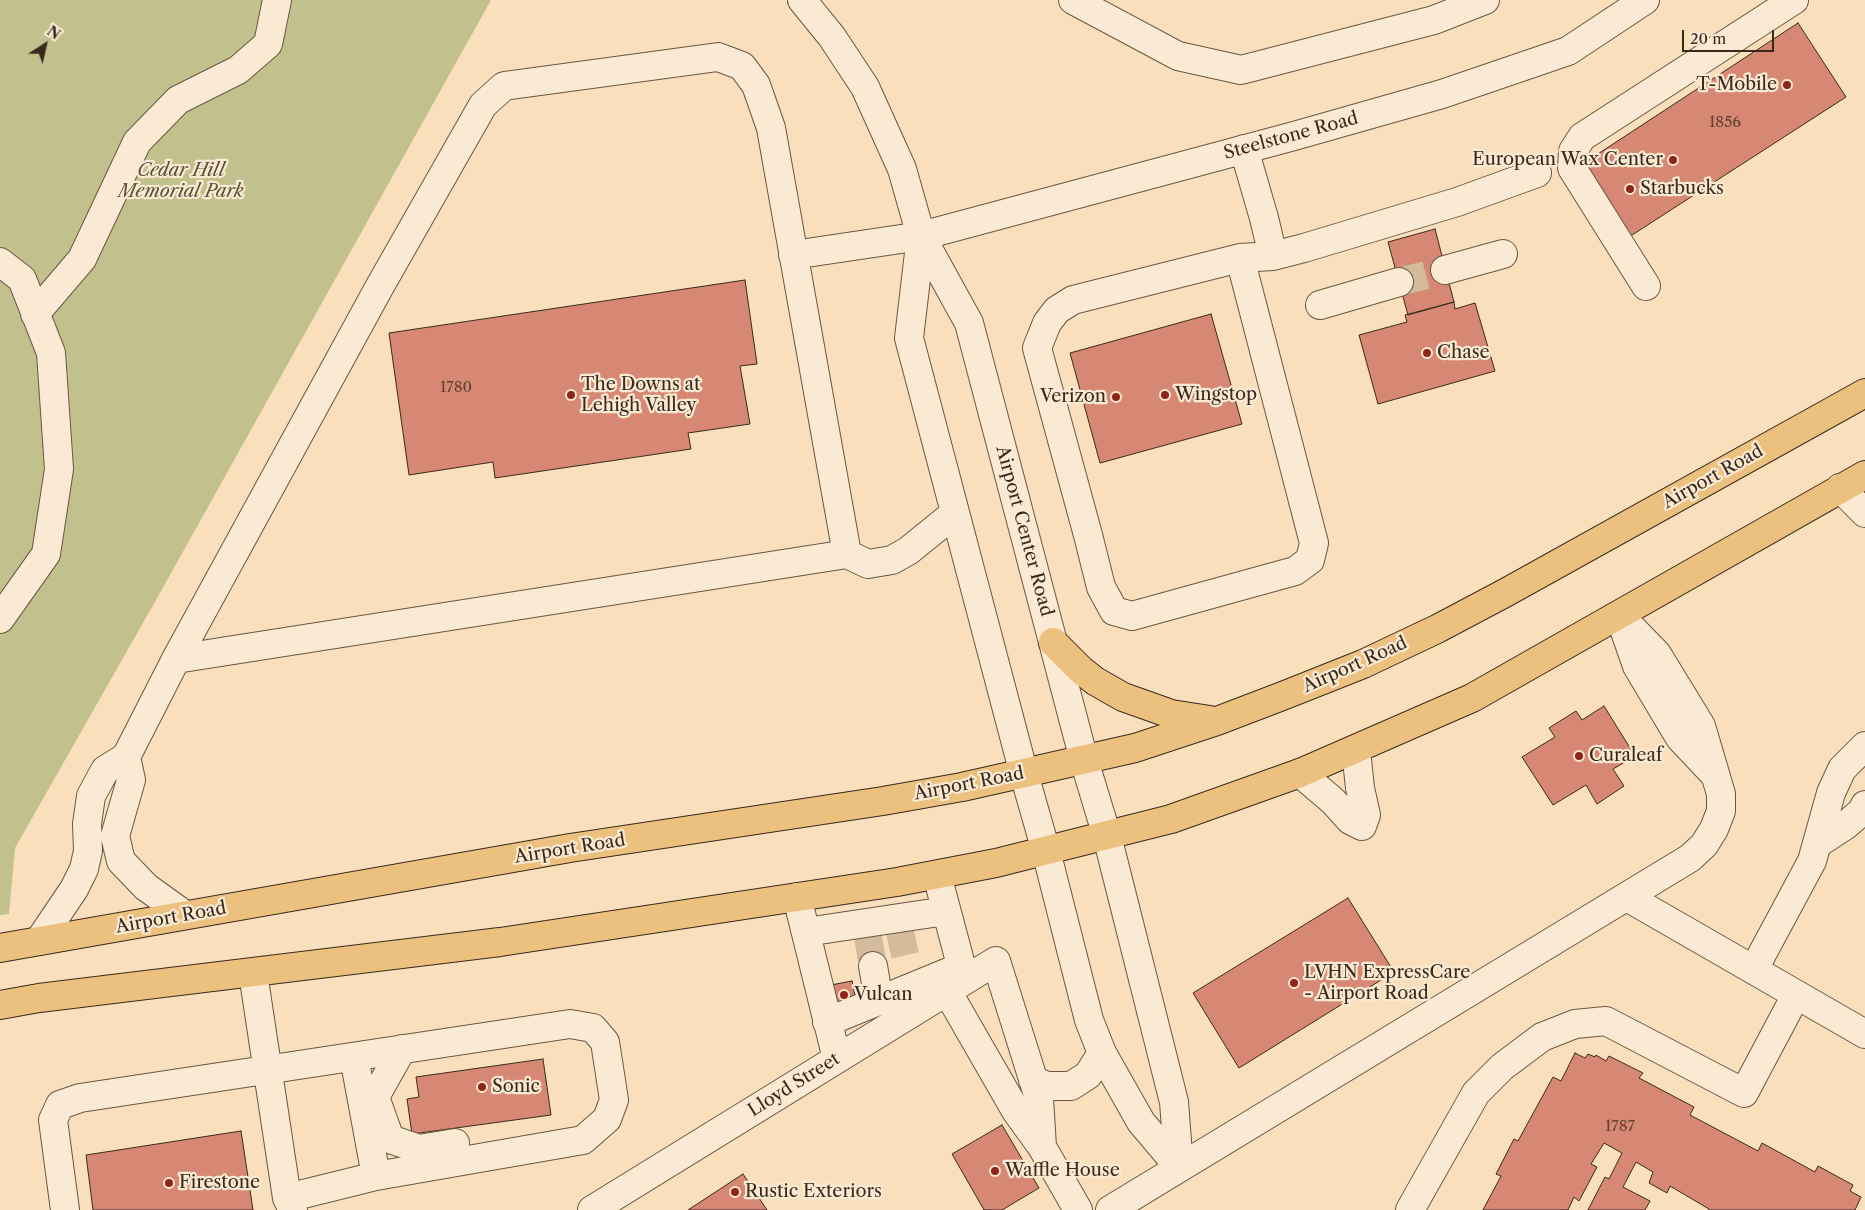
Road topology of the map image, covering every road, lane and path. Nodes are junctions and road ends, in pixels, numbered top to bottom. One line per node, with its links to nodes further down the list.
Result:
1 (277, 0): 19 (street)
2 (802, 0): 9 (street, Airport Center Road)
3 (1074, 0): 4 (street)
4 (1485, 0)
5 (1645, 0): 7 (street, Steelstone Road)
6 (1794, 0): 17 (street)
7 (1244, 149): 9 (street, Steelstone Road); 12 (street)
8 (1537, 173): 12 (street)
9 (921, 236): 11 (street, Steelstone Road); 24 (street, Airport Center Road); 28 (street, Airport Center Road)
10 (1502, 254): 15 (street)
11 (793, 255): 25 (street); 29 (street)
12 (1272, 256): 13 (street)
13 (1240, 258): 13 (street)
14 (0, 262): 19 (street)
15 (1445, 270)
16 (1399, 282): 18 (street)
17 (1646, 286)
18 (1320, 305)
19 (36, 314): 27 (street)
20 (1865, 393): 30 (main road, Airport Road)
21 (1865, 474): 22 (main road)
22 (1840, 488): 23 (street); 26 (main road)
23 (1865, 512)
24 (955, 514): 25 (street); 36 (street, Airport Center Road)
25 (846, 554): 29 (street)
26 (1619, 615): 32 (main road); 42 (street)
27 (0, 619)
28 (1053, 642): 30 (main road); 34 (street, Airport Center Road)
29 (176, 659): 33 (street)
30 (1217, 721): 34 (main road, Airport Road)
31 (1865, 746): 39 (street)
32 (1356, 750): 35 (main road); 35 (street)
33 (126, 757): 45 (street); 47 (street)
34 (1084, 760): 36 (main road, Airport Road); 38 (street, Airport Center Road)
35 (1300, 773): 38 (main road)
36 (1024, 774): 40 (street, Airport Center Road); 45 (main road, Airport Road)
37 (1865, 806): 39 (street)
38 (1107, 836): 40 (main road); 66 (street, Airport Center Road)
39 (1817, 844): 50 (street)
40 (1046, 851): 41 (main road); 59 (street, Airport Center Road)
41 (937, 875): 43 (main road); 44 (street)
42 (1627, 896): 50 (street); 66 (street)
43 (797, 897): 46 (street); 51 (main road)
44 (946, 911): 46 (street); 52 (street)
45 (185, 915): 47 (main road, Airport Road)
46 (806, 932): 56 (street)
47 (40, 941): 48 (main road, Airport Road)
48 (0, 948)
49 (873, 966): 54 (street)
50 (1754, 969): 53 (street)
51 (253, 973): 55 (main road); 62 (street)
52 (958, 979): 54 (street); 61 (street, Lloyd Street); 63 (street, Lloyd Street); 65 (street)
53 (1796, 995): 57 (street); 74 (street)
54 (879, 1001): 56 (street)
55 (0, 1005)
56 (827, 1022): 61 (street)
57 (1865, 1034)
58 (402, 1049): 60 (street); 64 (street); 64 (street)
59 (1102, 1053): 63 (street); 66 (street, Airport Center Road)
60 (354, 1057): 62 (street); 67 (street)
61 (837, 1059): 71 (street, Lloyd Street)
62 (268, 1070): 69 (street); 70 (street)
63 (1033, 1080): 65 (street)
64 (607, 1119): 67 (street)
65 (1042, 1147): 72 (street)
66 (1179, 1167): 68 (street)
67 (376, 1176): 69 (street)
68 (1140, 1203): 73 (street)
69 (290, 1204)
70 (65, 1210)
71 (592, 1210)
72 (1078, 1210)
73 (1110, 1210)
74 (1410, 1210)

